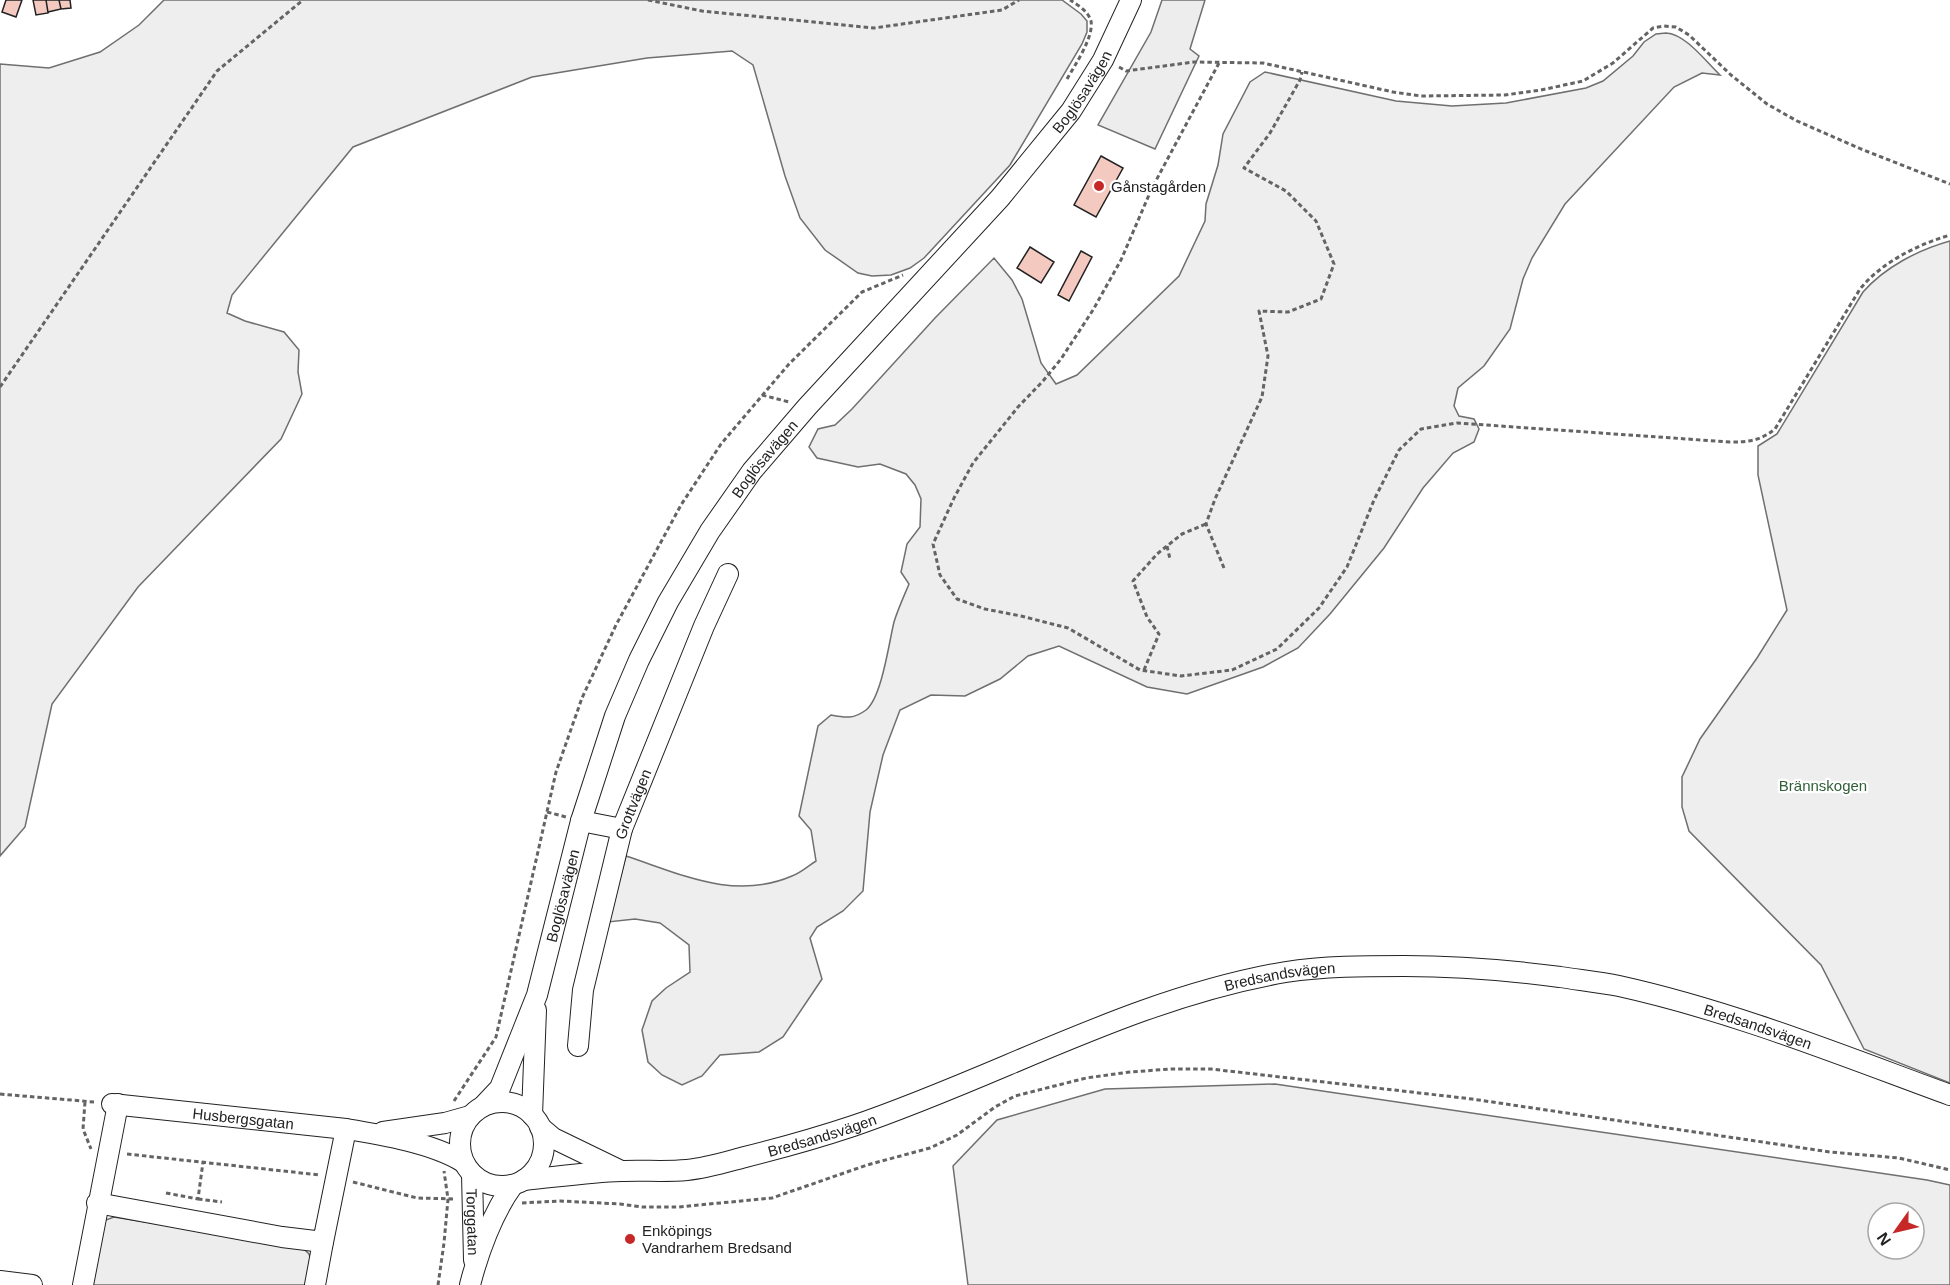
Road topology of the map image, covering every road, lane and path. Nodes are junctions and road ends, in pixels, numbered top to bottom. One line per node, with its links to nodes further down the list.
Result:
1 (303, 0): 14 (path)
2 (648, 0): 3 (path)
3 (1019, 0)
4 (1070, 0): 6 (path)
5 (1131, 0): 7 (street, Boglösavägen)
6 (1085, 46): 7 (path); 10 (path)
7 (1103, 60): 8 (path); 15 (street, Boglösavägen)
8 (1219, 63): 9 (path); 21 (path)
9 (1302, 72): 11 (path); 16 (path)
10 (1063, 87)
11 (1950, 184)
12 (1950, 235): 21 (path)
13 (912, 272): 15 (path)
14 (0, 387)
15 (807, 407): 22 (street, Boglösavägen)
16 (1206, 524): 17 (path); 19 (path)
17 (1167, 546): 18 (path); 21 (path)
18 (1170, 560)
19 (1224, 568)
20 (728, 574): 23 (street, Grottvägen)
21 (1144, 671)
22 (581, 821): 23 (street); 24 (street, Boglösavägen)
23 (622, 829): 25 (street, Grottvägen)
24 (537, 995): 30 (street, Boglösavägen); 31 (street, Boglösavägen)
25 (578, 1046)
26 (0, 1094): 28 (path)
27 (1950, 1095): 38 (street, Bredsandsvägen)
28 (85, 1102): 29 (path); 34 (path)
29 (115, 1104): 32 (street, Husbergsgatan); 34 (street)
30 (477, 1110): 31 (street); 33 (street, Husbergsgatan); 36 (street, Torggatan)
31 (536, 1121): 38 (street); 40 (street, Torggatan)
32 (346, 1129): 33 (street, Husbergsgatan); 39 (street)
33 (374, 1134): 36 (street, Husbergsgatan)
34 (109, 1153): 35 (path); 46 (street)
35 (203, 1162): 39 (path); 42 (path)
36 (467, 1168): 40 (street, Torggatan); 44 (street, Torggatan)
37 (1950, 1170): 47 (path)
38 (621, 1171): 40 (street, Bredsandsvägen)
39 (337, 1178): 43 (path); 48 (street)
40 (519, 1183): 47 (street, Torggatan)
41 (166, 1192): 42 (path)
42 (198, 1199): 45 (path)
43 (448, 1199): 44 (path); 54 (path)
44 (473, 1201): 49 (street, Torggatan)
45 (222, 1202)
46 (97, 1203): 48 (street); 52 (street)
47 (499, 1206): 49 (street, Torggatan)
48 (323, 1242): 53 (street)
49 (472, 1277)
50 (0, 1281): 51 (street)
51 (33, 1285)
52 (83, 1285)
53 (315, 1285)
54 (438, 1285)

